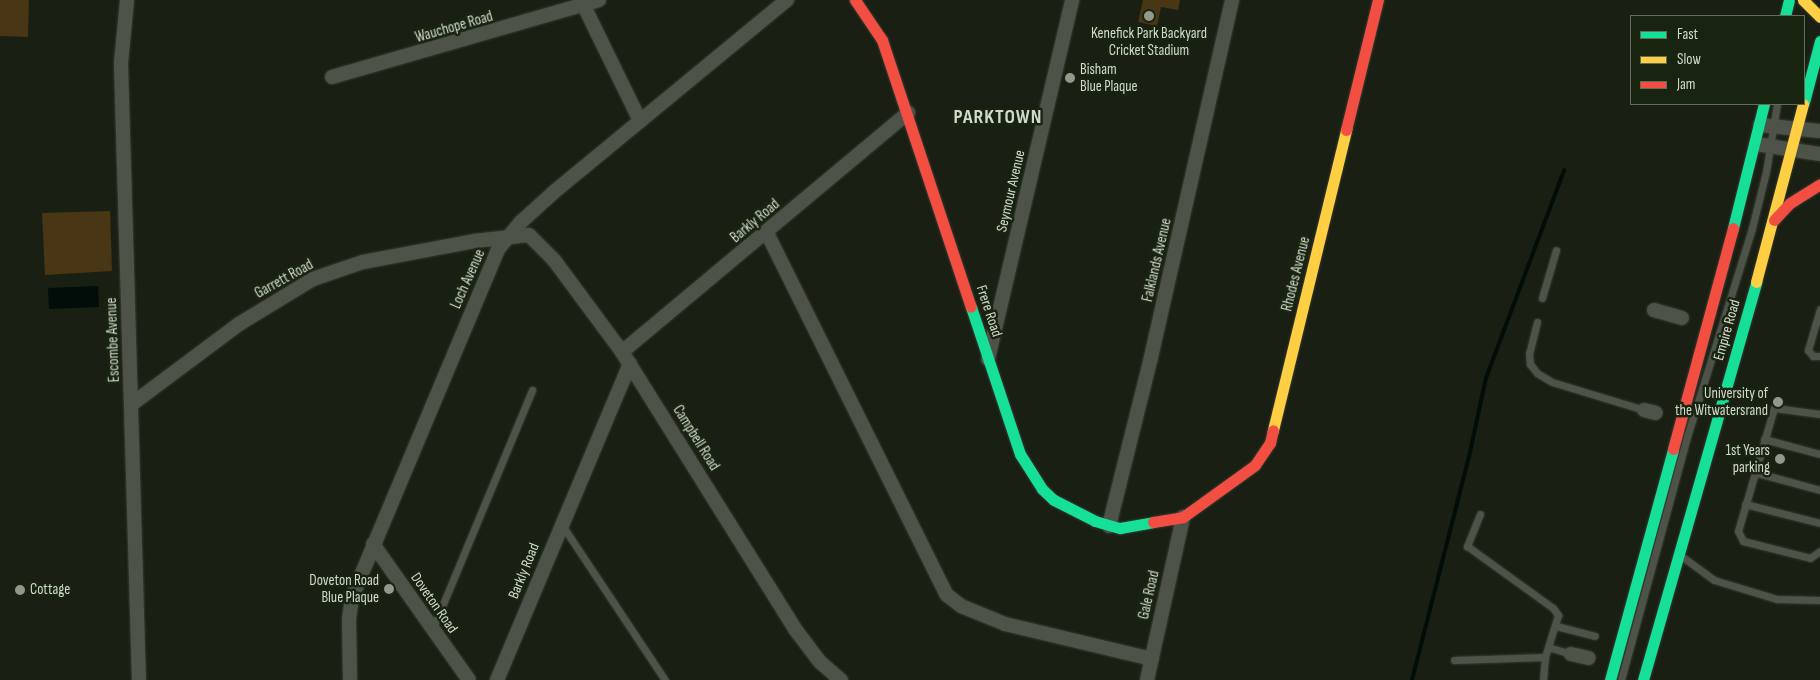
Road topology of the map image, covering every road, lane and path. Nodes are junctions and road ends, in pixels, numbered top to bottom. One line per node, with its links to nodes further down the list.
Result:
1 (126, 0): 45 (street, Escombe Avenue)
2 (599, 0): 10 (street, Wauchope Road)
3 (787, 0): 21 (street, Loch Avenue)
4 (855, 0): 20 (main road, Frere Road)
5 (1072, 0): 43 (street, Seymour Avenue)
6 (1232, 0): 57 (street, Falklands Avenue)
7 (1378, 0): 54 (main road, Rhodes Avenue)
8 (1799, 0): 9 (lane)
9 (1797, 3): 11 (main road); 12 (main road)
10 (584, 6): 14 (street, Wauchope Road); 21 (street)
11 (1786, 15)
12 (1820, 17)
13 (1820, 41): 16 (main road, Empire Road)
14 (332, 77)
15 (1820, 88): 22 (main road)
16 (1805, 99)
17 (1764, 105): 23 (main road, Empire Road)
18 (1777, 105): 24 (lane)
19 (1804, 105): 22 (main road, Empire Road)
20 (908, 113): 32 (street, Barkly Road); 43 (main road, Frere Road)
21 (640, 121): 33 (street, Loch Avenue)
22 (1800, 122): 24 (street); 25 (street); 28 (main road, Empire Road)
23 (1760, 125): 24 (street); 26 (main road, Empire Road)
24 (1774, 125): 27 (lane)
25 (1820, 131)
26 (1756, 144): 27 (street); 79 (main road, Empire Road)
27 (1771, 147): 28 (street); 80 (lane)
28 (1794, 150): 29 (street); 31 (main road, Empire Road)
29 (1820, 154)
30 (1820, 184): 31 (main road)
31 (1774, 220): 60 (main road, Empire Road)
32 (767, 233): 42 (street, Barkly Road); 69 (street)
33 (508, 236): 42 (street, Campbell Road); 45 (street, Garrett Road); 58 (street, Loch Avenue)
34 (1556, 250): 35 (lane)
35 (1542, 298)
36 (1820, 309): 39 (lane)
37 (1654, 310): 38 (street)
38 (1682, 318)
39 (1818, 320): 41 (lane)
40 (1537, 322): 46 (lane)
41 (1820, 356)
42 (626, 358): 55 (street, Barkly Road); 76 (street, Campbell Road)
43 (988, 359): 57 (main road, Frere Road)
44 (532, 390): 63 (lane)
45 (132, 404): 71 (street, Escombe Avenue)
46 (1650, 412)
47 (1820, 414): 48 (lane)
48 (1764, 439): 49 (lane); 50 (lane)
49 (1820, 454)
50 (1754, 472): 51 (lane); 52 (lane)
51 (1820, 490)
52 (1745, 504): 56 (lane); 59 (lane)
53 (1480, 514): 62 (lane)
54 (1184, 518): 57 (main road, Frere Road); 69 (street, Gale Road)
55 (561, 523): 74 (street, Barkly Road); 75 (lane)
56 (1820, 524)
57 (1108, 526)
58 (373, 544): 63 (street, Doveton Road); 72 (street, Loch Avenue)
59 (1820, 551)
60 (1678, 553): 61 (lane); 81 (main road, Empire Road)
61 (1820, 600)
62 (1556, 626): 64 (lane); 65 (lane)
63 (433, 628): 73 (street, Doveton Road)
64 (1595, 636)
65 (1548, 647): 66 (lane); 67 (lane)
66 (1571, 654): 68 (street)
67 (1545, 657): 70 (lane); 78 (lane)
68 (1589, 658)
69 (1152, 659): 77 (street, Gale Road)
70 (1454, 660)
71 (140, 680)
72 (350, 680)
73 (469, 680)
74 (497, 680)
75 (664, 680)
76 (841, 680)
77 (1147, 680)
78 (1543, 680)
79 (1610, 680)
80 (1621, 680)
81 (1643, 680)

